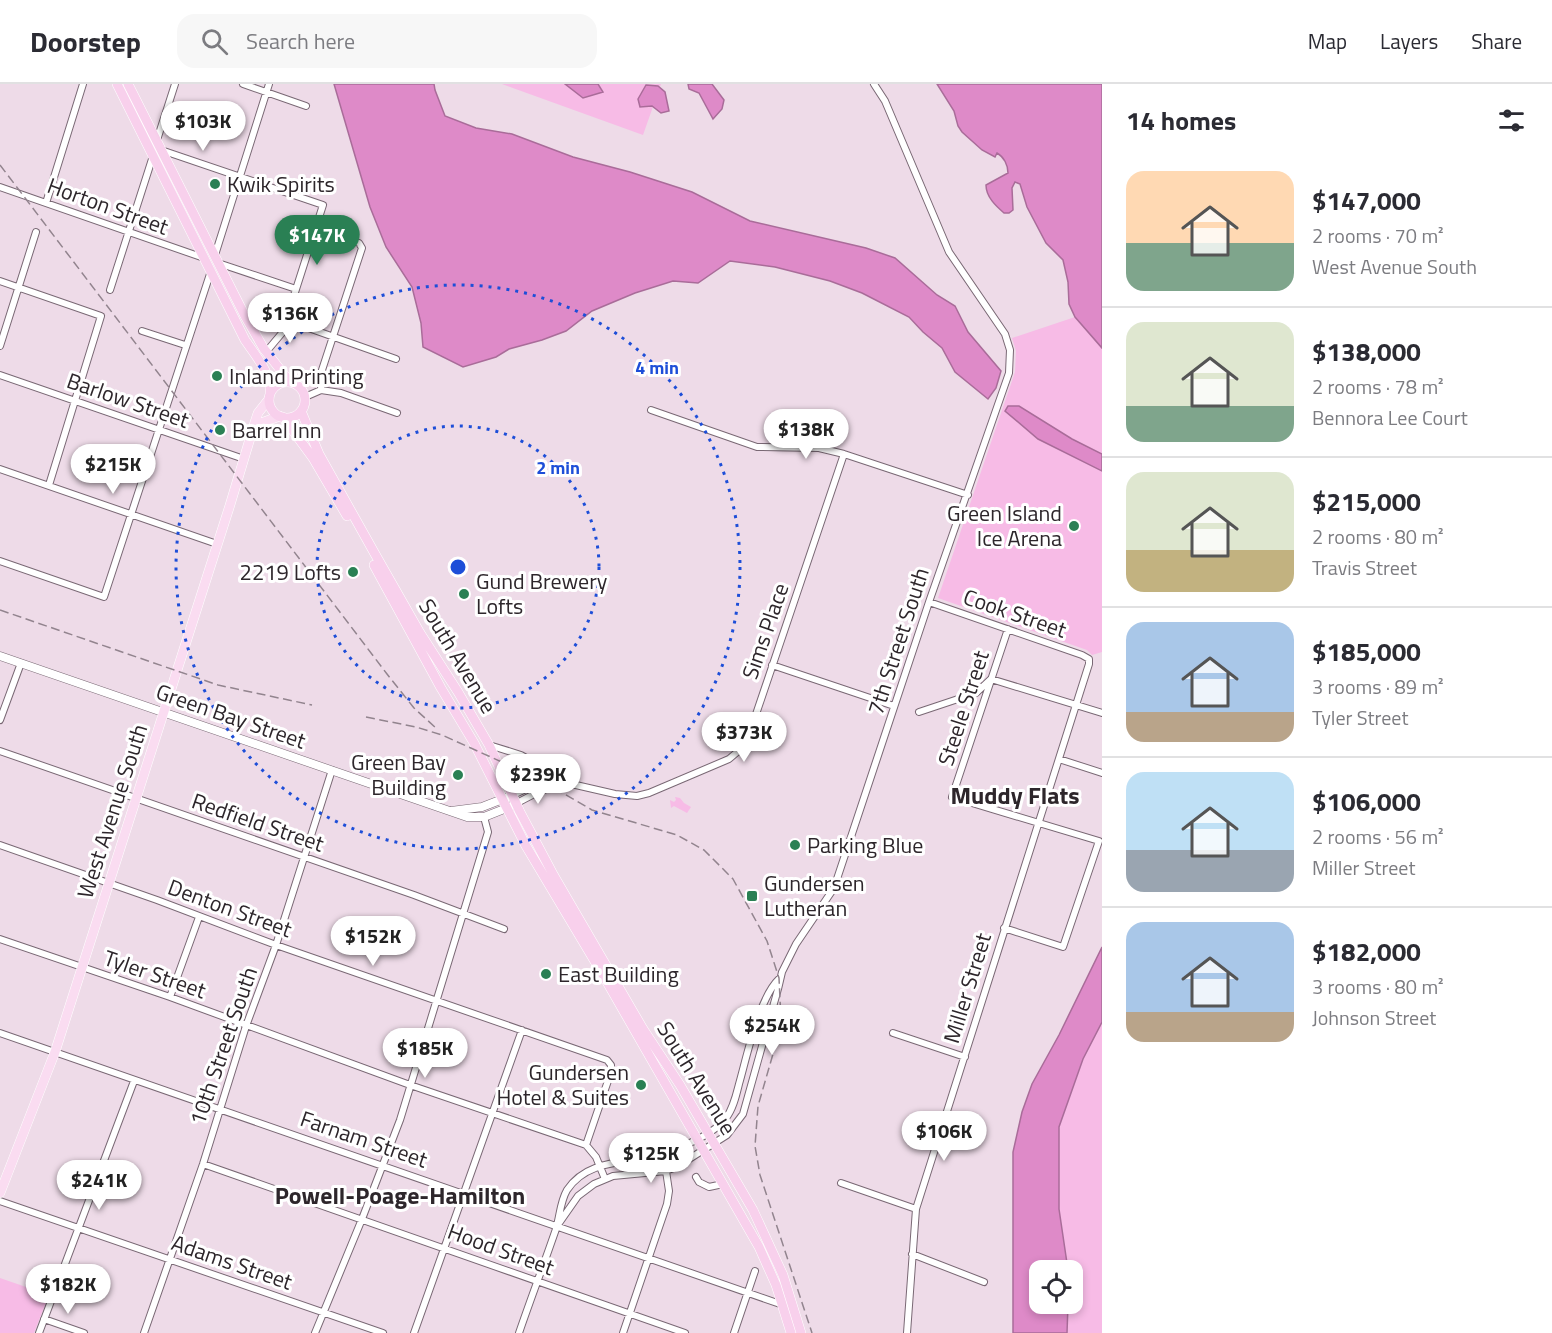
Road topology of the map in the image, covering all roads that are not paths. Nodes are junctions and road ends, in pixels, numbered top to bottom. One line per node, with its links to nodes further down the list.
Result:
1 (82, 84): 13 (street)
2 (117, 84): 10 (highway, South Avenue)
3 (128, 84): 10 (highway, South Avenue)
4 (175, 84): 10 (street)
5 (243, 84): 8 (street)
6 (269, 84): 8 (street)
7 (874, 84): 46 (street, 7th Street South)
8 (266, 92): 9 (street); 11 (street)
9 (306, 106)
10 (157, 149): 11 (street); 16 (street); 17 (highway, South Avenue); 18 (highway, South Avenue)
11 (239, 177): 14 (street); 18 (street)
12 (0, 187): 13 (street, Horton Street)
13 (46, 203): 16 (street, Horton Street)
14 (316, 229): 22 (street); 25 (street)
15 (36, 232): 20 (street)
16 (129, 232): 17 (street, Horton Street); 21 (street)
17 (204, 258): 18 (highway, South Avenue)
18 (214, 264): 22 (street); 26 (street); 28 (highway, South Avenue); 33 (highway, South Avenue)
19 (0, 281): 20 (street)
20 (18, 287): 27 (street); 35 (street)
21 (110, 290)
22 (297, 290): 23 (street)
23 (286, 320): 25 (street); 28 (street)
24 (142, 331): 26 (street)
25 (333, 337): 29 (street); 32 (street)
26 (185, 345): 40 (street)
27 (0, 346)
28 (266, 352): 31 (highway, South Avenue)
29 (396, 359)
30 (0, 375): 35 (street, Barlow Street)
31 (290, 382): 33 (highway); 34 (highway, South Avenue)
32 (321, 390): 34 (street); 38 (street)
33 (270, 397): 39 (highway, South Avenue); 41 (main road, West Avenue South)
34 (305, 397): 37 (highway)
35 (76, 401): 40 (street, Barlow Street); 45 (street)
36 (651, 410): 42 (street)
37 (301, 411): 39 (highway); 63 (highway, South Avenue)
38 (397, 413)
39 (282, 417): 41 (main road); 71 (highway, South Avenue)
40 (160, 430): 43 (street, Barlow Street); 47 (street)
41 (251, 437): 43 (main road, West Avenue South)
42 (844, 454): 46 (street); 55 (street, Sims Place)
43 (244, 459): 48 (main road, West Avenue South)
44 (0, 469): 45 (street)
45 (49, 485): 47 (street)
46 (968, 495): 50 (street, 7th Street South)
47 (131, 514): 48 (street); 49 (street)
48 (217, 544): 59 (main road, West Avenue South)
49 (0, 561)
50 (928, 602): 51 (street, Cook Street); 58 (street, 7th Street South)
51 (1008, 629): 53 (street, Cook Street); 56 (street, Steele Street)
52 (0, 656): 54 (street, Green Bay Street)
53 (1089, 659): 57 (street, Miller Street)
54 (21, 663): 59 (street, Green Bay Street); 62 (street)
55 (772, 665): 58 (street); 68 (street, Sims Place)
56 (991, 679): 57 (street); 60 (street); 74 (street, Steele Street)
57 (1077, 705): 61 (street); 65 (street, Miller Street)
58 (894, 706): 85 (street, 7th Street South)
59 (164, 712): 66 (street, Green Bay Street); 69 (main road, West Avenue South)
60 (920, 712)
61 (1102, 713)
62 (0, 720)
63 (489, 745): 68 (street, Sims Place); 70 (highway, South Avenue)
64 (0, 751): 69 (street, Redfield Street)
65 (1059, 759): 67 (street); 74 (street, Miller Street)
66 (332, 770): 72 (street, Green Bay Street); 76 (street, 10th Street South)
67 (1102, 773)
68 (569, 782): 70 (street)
69 (136, 799): 76 (street, Redfield Street); 77 (main road, West Avenue South)
70 (515, 799): 71 (street, Green Bay Street); 98 (highway, South Avenue)
71 (505, 804): 72 (street, Green Bay Street); 73 (street, Green Bay Street); 99 (highway, South Avenue)
72 (449, 811): 73 (street, Green Bay Street)
73 (484, 817): 78 (street)
74 (1038, 824): 80 (street, Miller Street); 80 (street)
75 (0, 845): 77 (street, Denton Street)
76 (304, 857): 78 (street, Redfield Street); 83 (street, 10th Street South)
77 (110, 884): 79 (street, Denton Street); 84 (main road, West Avenue South)
78 (464, 913): 81 (street, Redfield Street); 87 (street)
79 (199, 917): 83 (street, Denton Street); 86 (street)
80 (1004, 928): 93 (street, Miller Street)
81 (504, 929)
82 (0, 939): 84 (street, Tyler Street)
83 (276, 945): 87 (street, Denton Street); 88 (street, 10th Street South)
84 (83, 968): 86 (street, Tyler Street); 92 (main road, West Avenue South)
85 (780, 978): 98 (street, 7th Street South); 100 (street, 7th Street South)
86 (170, 997): 88 (street, Tyler Street)
87 (436, 1002): 89 (street, Denton Street); 95 (street)
88 (246, 1026): 95 (street, Tyler Street); 96 (street, 10th Street South)
89 (522, 1030): 97 (street); 101 (street, Denton Street)
90 (0, 1033): 92 (street, Farnam Street)
91 (892, 1033): 93 (street)
92 (55, 1052): 94 (street, Farnam Street); 111 (main road, West Avenue South)
93 (965, 1057): 114 (street, Miller Street)
94 (134, 1081): 96 (street, Farnam Street); 117 (street)
95 (410, 1085): 97 (street, Tyler Street); 104 (street)
96 (220, 1109): 103 (street, 10th Street South); 104 (street, Farnam Street)
97 (492, 1112): 101 (street, Tyler Street); 112 (street)
98 (708, 1132): 99 (street, 7th Street South); 100 (highway, South Avenue)
99 (697, 1138): 102 (highway, South Avenue); 105 (street, 7th Street South)
100 (715, 1144): 102 (street, 7th Street South); 141 (highway, South Avenue)
101 (586, 1145): 105 (street)
102 (704, 1151): 106 (street, 7th Street South); 110 (highway, South Avenue)
103 (203, 1164): 115 (street, Hood Street); 121 (street, 10th Street South)
104 (384, 1165): 112 (street, Farnam Street); 115 (street)
105 (599, 1165): 108 (street); 116 (street, 7th Street South)
106 (666, 1171): 108 (street, 7th Street South); 120 (street)
107 (696, 1177): 110 (street)
108 (604, 1179): 116 (street, 7th Street South)
109 (841, 1183): 114 (street)
110 (723, 1184): 126 (highway, South Avenue)
111 (0, 1193)
112 (464, 1193): 116 (street, Farnam Street); 118 (street)
113 (0, 1201): 117 (street, Adams Street)
114 (916, 1209): 119 (street, Miller Street)
115 (362, 1219): 118 (street, Hood Street); 127 (street)
116 (557, 1226): 120 (street, Farnam Street); 123 (street, 7th Street South)
117 (80, 1228): 121 (street, Adams Street); 129 (street)
118 (444, 1248): 123 (street, Hood Street); 135 (street)
119 (912, 1254): 124 (street); 142 (street, Miller Street)
120 (650, 1258): 125 (street, Farnam Street); 128 (street)
121 (170, 1259): 127 (street, Adams Street); 132 (street, 10th Street South)
122 (755, 1271): 125 (street)
123 (537, 1281): 128 (street, Hood Street); 136 (street, 7th Street South)
124 (984, 1282)
125 (748, 1293): 126 (street, Farnam Street); 139 (street)
126 (783, 1305): 140 (highway, South Avenue)
127 (323, 1313): 133 (street); 134 (street, Adams Street)
128 (630, 1314): 137 (street); 138 (street, Hood Street)
129 (44, 1319): 130 (street); 131 (street)
130 (39, 1333)
131 (84, 1333)
132 (144, 1333)
133 (315, 1333)
134 (383, 1333)
135 (414, 1333)
136 (519, 1333)
137 (624, 1333)
138 (685, 1333)
139 (734, 1333)
140 (791, 1333)
141 (801, 1333)
142 (907, 1333)

